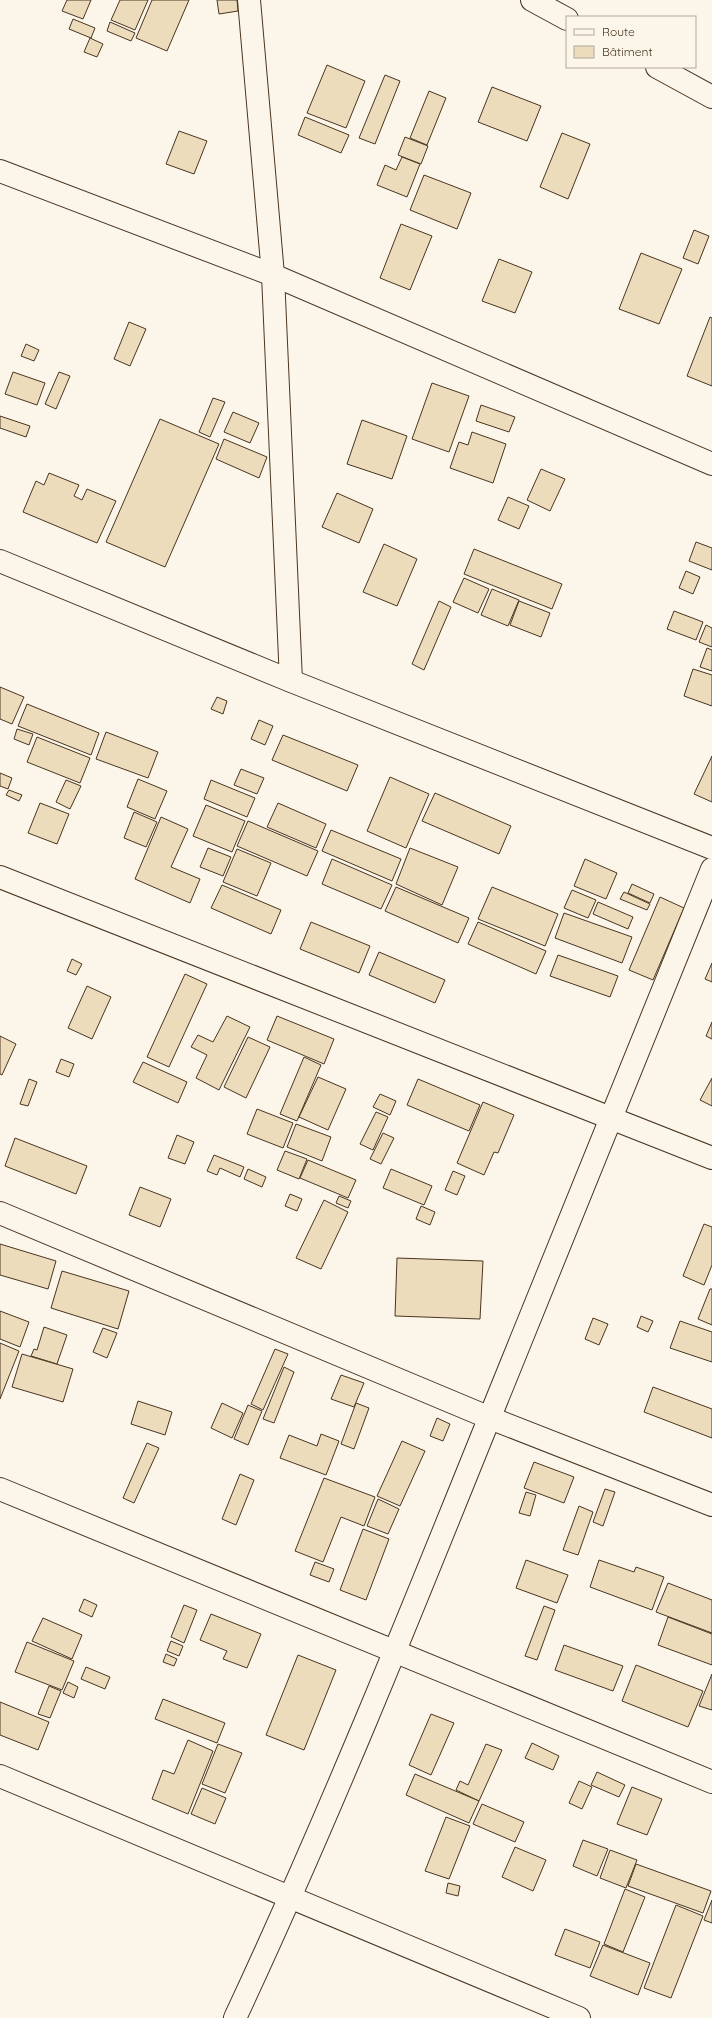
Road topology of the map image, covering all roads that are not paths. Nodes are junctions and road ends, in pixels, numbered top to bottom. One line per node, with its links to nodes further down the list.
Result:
1 (249, 0): 7 (street)
2 (532, 0): 3 (street)
3 (566, 18)
4 (659, 68): 5 (street)
5 (712, 97)
6 (0, 171): 7 (street)
7 (273, 275): 8 (street); 10 (street)
8 (712, 464)
9 (0, 561): 10 (street)
10 (291, 681): 11 (street)
11 (712, 848)
12 (712, 869): 14 (street)
13 (0, 877): 14 (street)
14 (614, 1118): 15 (street); 17 (street)
15 (712, 1158)
16 (0, 1213): 17 (street)
17 (490, 1418): 19 (street); 20 (street)
18 (0, 1490): 20 (street)
19 (712, 1505)
20 (396, 1652): 22 (street); 23 (street)
21 (0, 1776): 23 (street)
22 (712, 1782)
23 (291, 1899): 24 (street); 25 (street)
24 (236, 2018)
25 (579, 2018)

